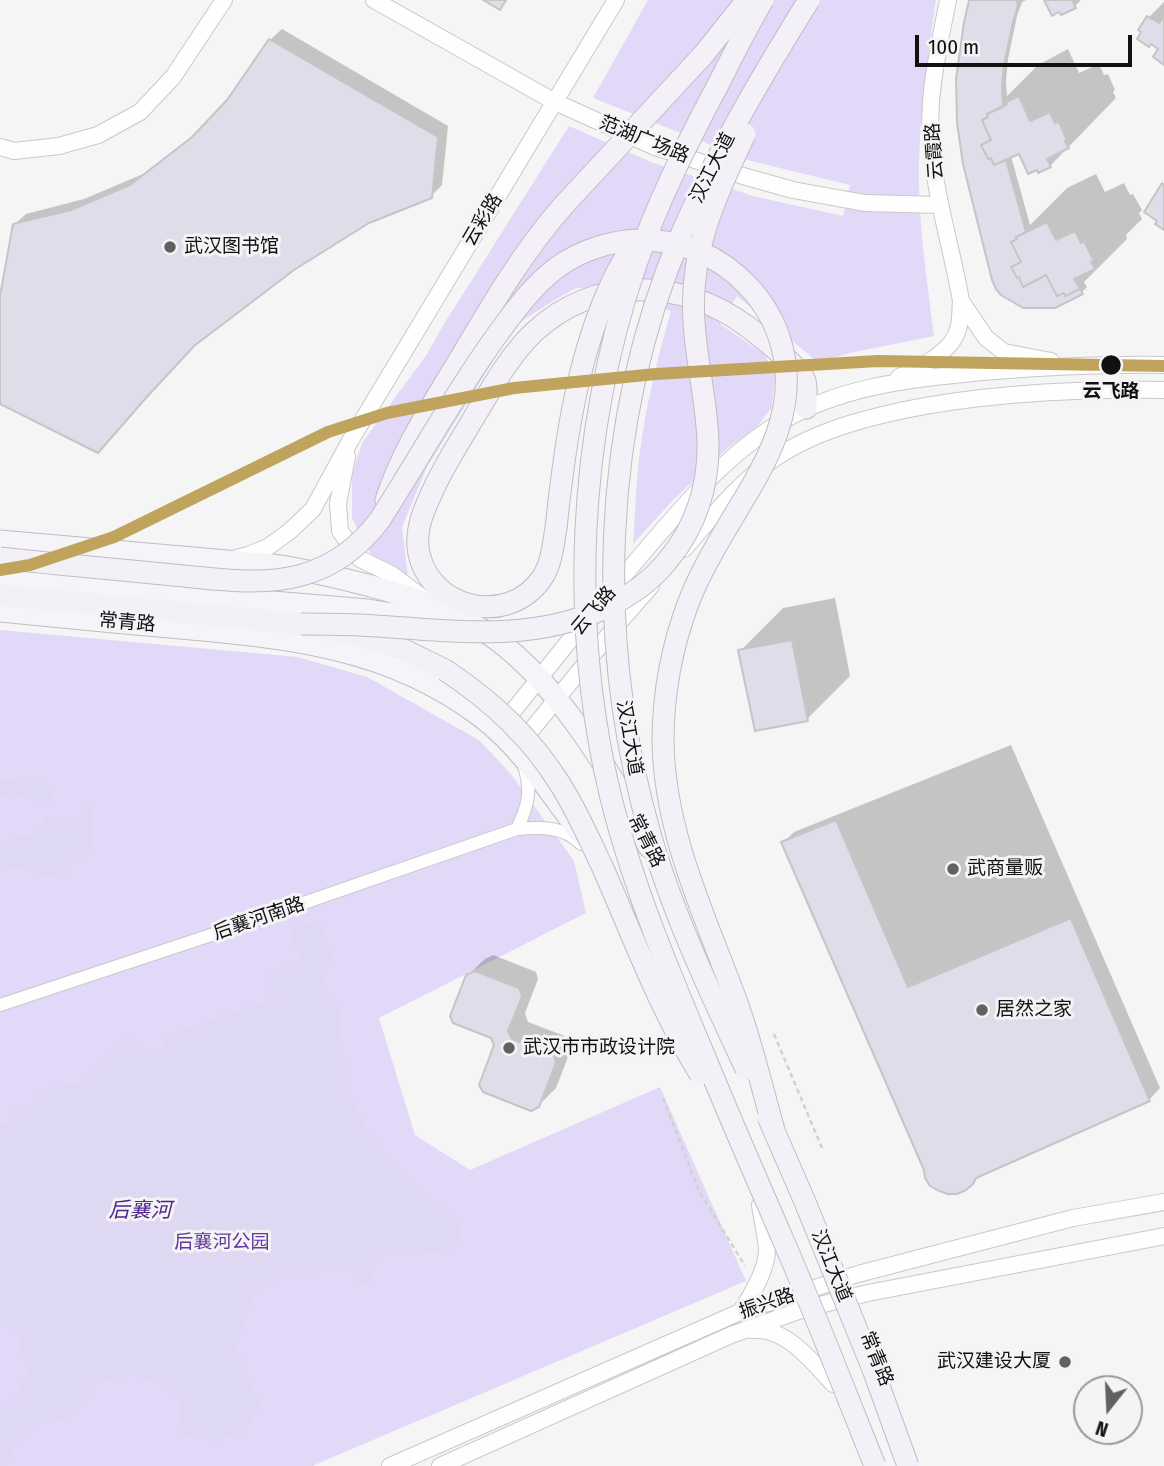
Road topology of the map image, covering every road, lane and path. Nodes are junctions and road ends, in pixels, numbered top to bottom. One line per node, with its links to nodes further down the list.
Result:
1 (224, 0): 9 (street)
2 (374, 0): 8 (street, 范湖广场路)
3 (616, 0): 8 (street, 云彩路)
4 (747, 0): 19 (highway, bridge)
5 (763, 0): 10 (highway, 汉江大道, bridge)
6 (948, 0): 11 (street, 云霞路)
7 (805, 6): 27 (highway, bridge); 38 (highway, 汉江大道, bridge)
8 (555, 102): 11 (street, 范湖广场路); 18 (street, 云彩路)
9 (0, 148)
10 (667, 185): 17 (highway, bridge); 39 (highway, 汉江大道, bridge)
11 (940, 205): 12 (street, 云霞路)
12 (961, 301): 14 (street); 15 (street)
13 (1164, 365): 14 (street, 云飞路)
14 (1077, 366): 15 (street, 云飞路)
15 (874, 386): 17 (street, 云飞路)
16 (1164, 390): 30 (street, 云飞路)
17 (806, 408): 29 (street, 云飞路)
18 (350, 441): 22 (street, 云彩路); 25 (street)
19 (379, 522): 21 (highway, bridge); 38 (highway, bridge)
20 (0, 541): 22 (main road, 常青路)
21 (0, 558)
22 (219, 561): 25 (main road, 常青路)
23 (0, 579): 28 (main road)
24 (0, 595): 27 (highway)
25 (430, 603): 28 (main road, 常青路)
26 (0, 611): 31 (main road, 常青路)
27 (301, 624): 39 (highway, bridge)
28 (482, 630): 29 (main road, 常青路)
29 (540, 679): 30 (main road, 常青路); 31 (street, 云飞路)
30 (556, 699): 32 (street, 云飞路); 45 (main road, 常青路)
31 (497, 731): 32 (main road, 常青路)
32 (516, 749): 33 (street); 34 (main road, 常青路)
33 (517, 829): 34 (street, 后襄河南路); 35 (street, 后襄河南路)
34 (615, 889): 42 (main road, 常青路)
35 (0, 1005)
36 (774, 1034): 40 (path)
37 (663, 1098): 44 (path)
38 (774, 1130): 55 (highway, 汉江大道, bridge)
39 (735, 1132): 54 (highway, 汉江大道, bridge)
40 (822, 1147)
41 (1164, 1202): 45 (street, 振兴路)
42 (760, 1205): 46 (main road, 常青路); 47 (street)
43 (1164, 1236): 45 (street, 振兴路)
44 (745, 1266)
45 (848, 1288): 46 (street, 振兴路); 56 (main road, 常青路)
46 (801, 1301): 47 (street, 振兴路); 48 (street, 振兴路); 49 (main road, 常青路)
47 (740, 1312): 50 (street, 振兴路)
48 (731, 1335): 49 (street, 振兴路); 52 (street, 振兴路)
49 (833, 1384): 53 (main road, 常青路)
50 (417, 1461): 51 (street, 振兴路)
51 (390, 1466)
52 (440, 1466)
53 (864, 1466)
54 (875, 1466)
55 (908, 1466)
56 (915, 1466)

